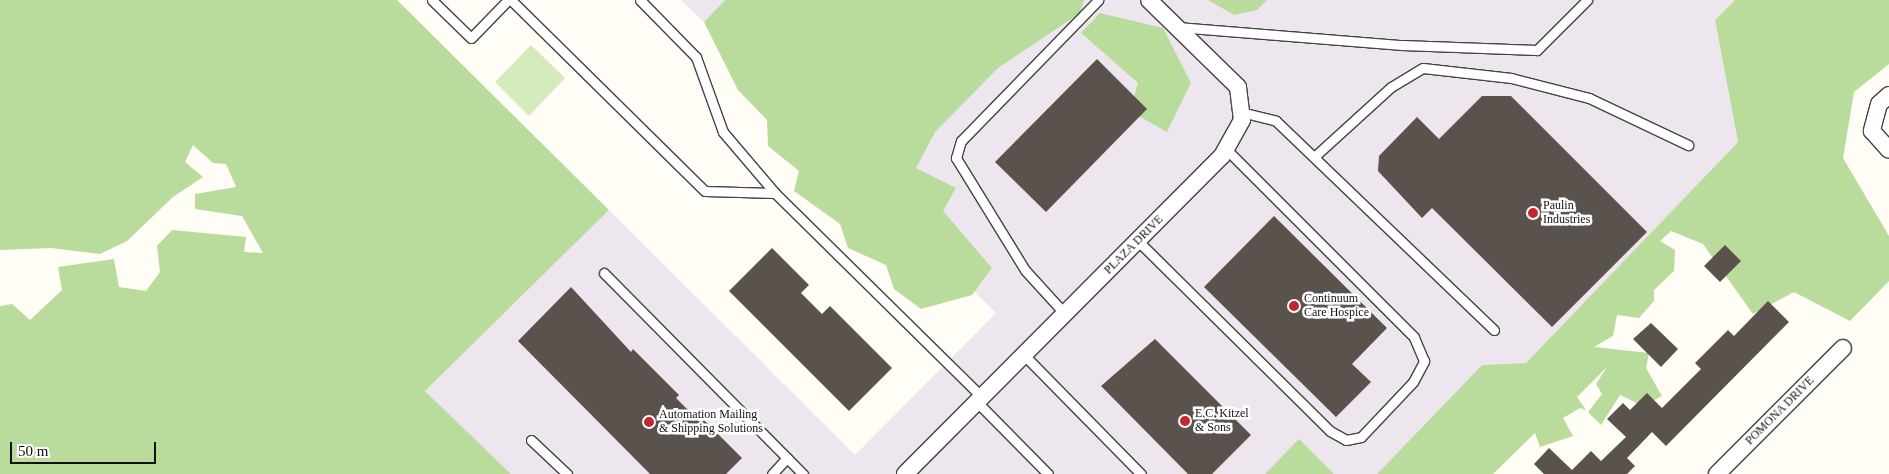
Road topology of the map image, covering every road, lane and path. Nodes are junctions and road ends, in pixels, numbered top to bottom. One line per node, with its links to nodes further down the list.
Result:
1 (432, 0): 2 (lane)
2 (509, 0): 14 (lane)
3 (640, 0): 14 (lane)
4 (1098, 0): 17 (lane)
5 (1149, 0): 7 (street, PLAZA DRIVE)
6 (1587, 0): 7 (lane)
7 (1177, 27): 9 (street, PLAZA DRIVE)
8 (1889, 95): 12 (street)
9 (1241, 112): 11 (street, PLAZA DRIVE); 13 (lane)
10 (1688, 145): 13 (lane)
11 (1226, 149): 15 (street, PLAZA DRIVE); 15 (lane)
12 (1889, 150)
13 (1314, 157): 18 (lane)
14 (774, 193): 21 (lane)
15 (1138, 241): 17 (street, PLAZA DRIVE)
16 (604, 273): 23 (lane)
17 (1066, 314): 20 (street, PLAZA DRIVE)
18 (1494, 330)
19 (1844, 348): 30 (street, POMONA DRIVE)
20 (1024, 355): 21 (street, PLAZA DRIVE); 29 (lane)
21 (979, 400): 27 (street, PLAZA DRIVE); 28 (lane)
22 (531, 440): 24 (lane)
23 (787, 458): 25 (lane); 26 (lane)
24 (566, 474)
25 (772, 474)
26 (803, 474)
27 (905, 474)
28 (1048, 474)
29 (1141, 474)
30 (1718, 474)

